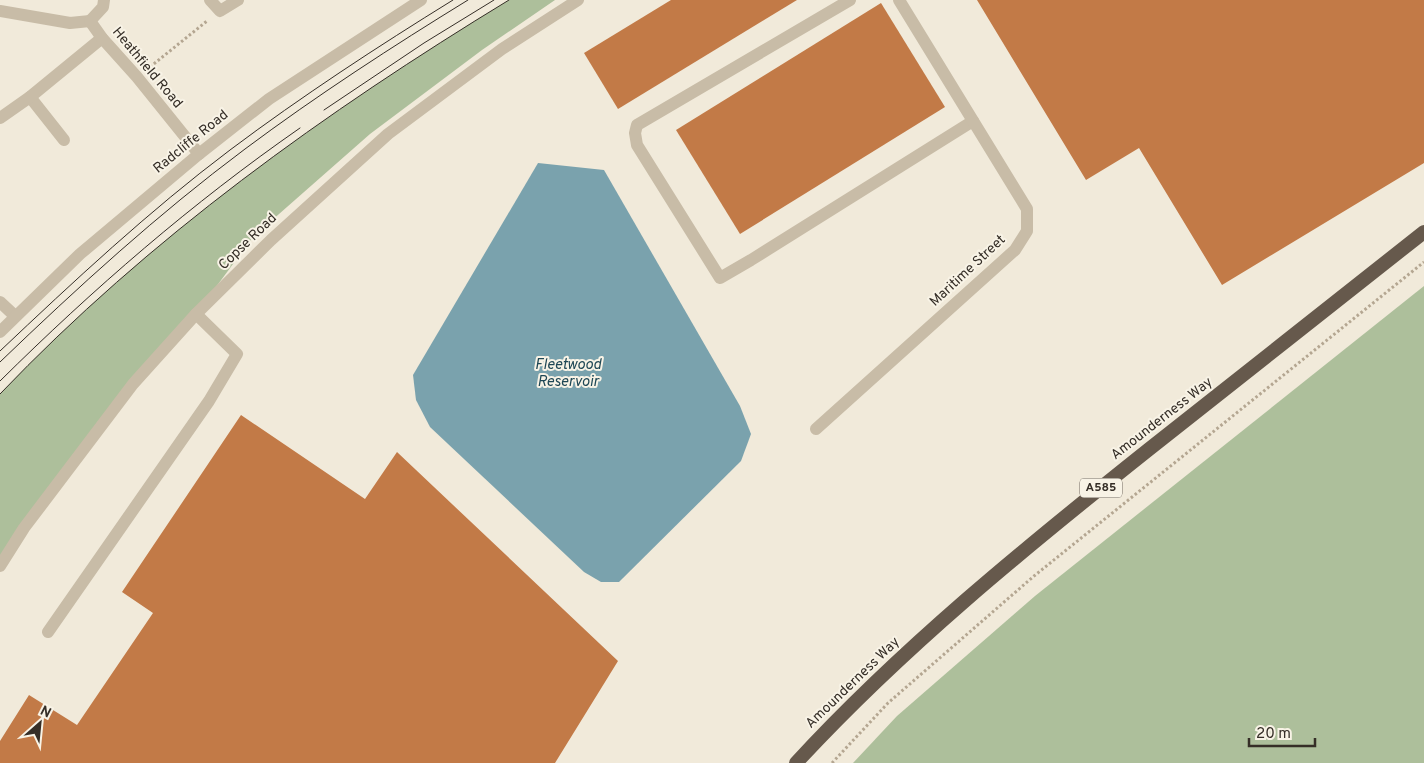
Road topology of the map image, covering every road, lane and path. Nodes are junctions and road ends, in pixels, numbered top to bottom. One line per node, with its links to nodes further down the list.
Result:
1 (104, 0): 10 (street)
2 (210, 0): 9 (street)
3 (238, 0): 9 (street)
4 (421, 0): 17 (street, Radcliffe Road)
5 (578, 0): 21 (street, Copse Road)
6 (850, 0): 15 (street)
7 (899, 0): 15 (street, Maritime Street)
8 (0, 11): 10 (street)
9 (220, 12): 12 (path)
10 (90, 21): 11 (street, Heathfield Road)
11 (102, 38): 12 (street, Heathfield Road); 13 (street)
12 (137, 77): 17 (street, Heathfield Road)
13 (30, 97): 14 (street); 16 (street)
14 (0, 118)
15 (973, 121): 24 (street, Maritime Street)
16 (64, 140)
17 (199, 154): 22 (street, Radcliffe Road)
18 (1424, 232): 27 (highway, Amounderness Way / A585)
19 (1424, 262): 28 (path)
20 (0, 302): 22 (street)
21 (196, 314): 25 (street, Copse Road); 26 (street)
22 (15, 316): 23 (street, Radcliffe Road)
23 (0, 332)
24 (816, 428)
25 (0, 566)
26 (48, 632)
27 (796, 763)
28 (832, 763)

